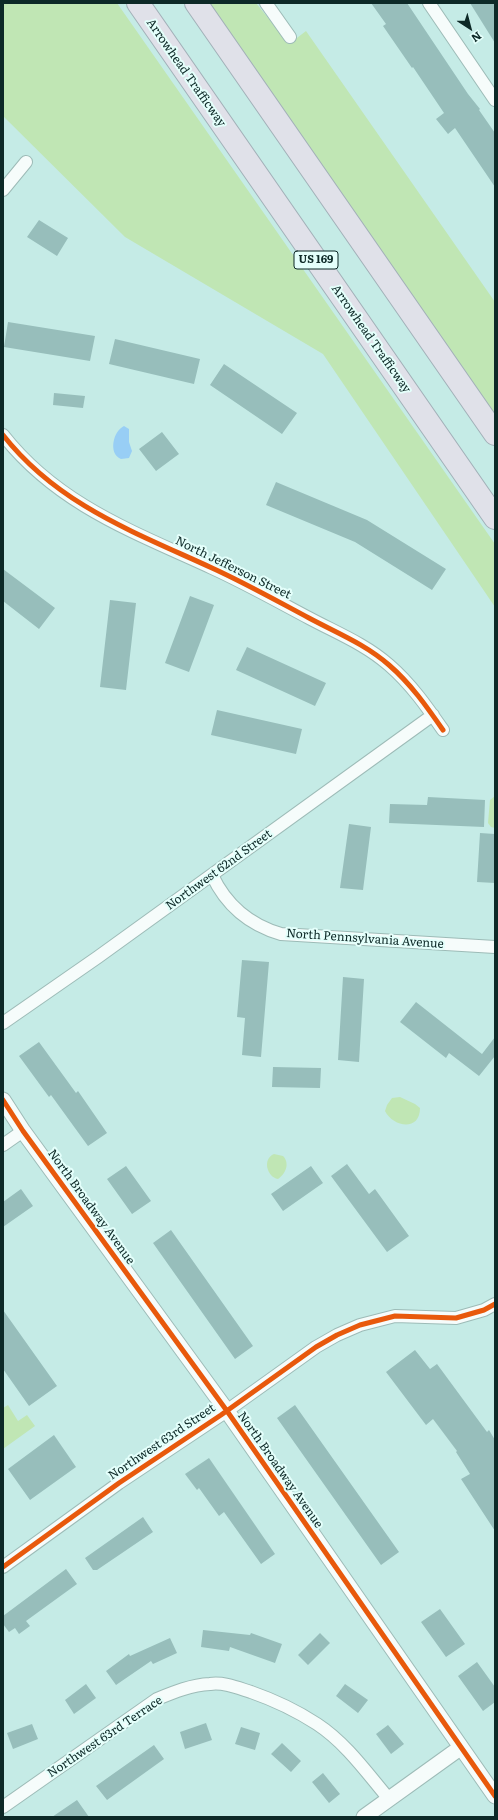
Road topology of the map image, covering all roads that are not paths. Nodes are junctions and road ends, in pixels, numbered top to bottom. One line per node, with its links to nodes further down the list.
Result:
1 (138, 3): 11 (highway, Arrowhead Trafficway / US 169)
2 (196, 3): 9 (highway)
3 (266, 3): 5 (street)
4 (429, 3): 6 (street)
5 (290, 37)
6 (495, 100)
7 (26, 162): 8 (street)
8 (3, 190)
9 (495, 434)
10 (3, 435): 12 (street, North Jefferson Street)
11 (495, 518)
12 (433, 715): 13 (street, North Jefferson Street); 14 (street, Northwest 62nd Street)
13 (443, 730)
14 (212, 875): 15 (street, North Pennsylvania Avenue); 16 (street, Northwest 62nd Street)
15 (495, 947)
16 (3, 1023)
17 (3, 1100): 18 (street, North Broadway Avenue)
18 (22, 1131): 19 (street); 21 (street, North Broadway Avenue)
19 (3, 1145)
20 (495, 1304): 21 (street, Northwest 63rd Street)
21 (227, 1411): 22 (street, Northwest 63rd Street); 23 (street, North Broadway Avenue)
22 (3, 1567)
23 (460, 1748): 24 (street, North Broadway Avenue); 25 (street)
24 (495, 1796)
25 (389, 1799): 26 (street, Northwest 63rd Terrace); 27 (street)
26 (3, 1808)
27 (370, 1815)

